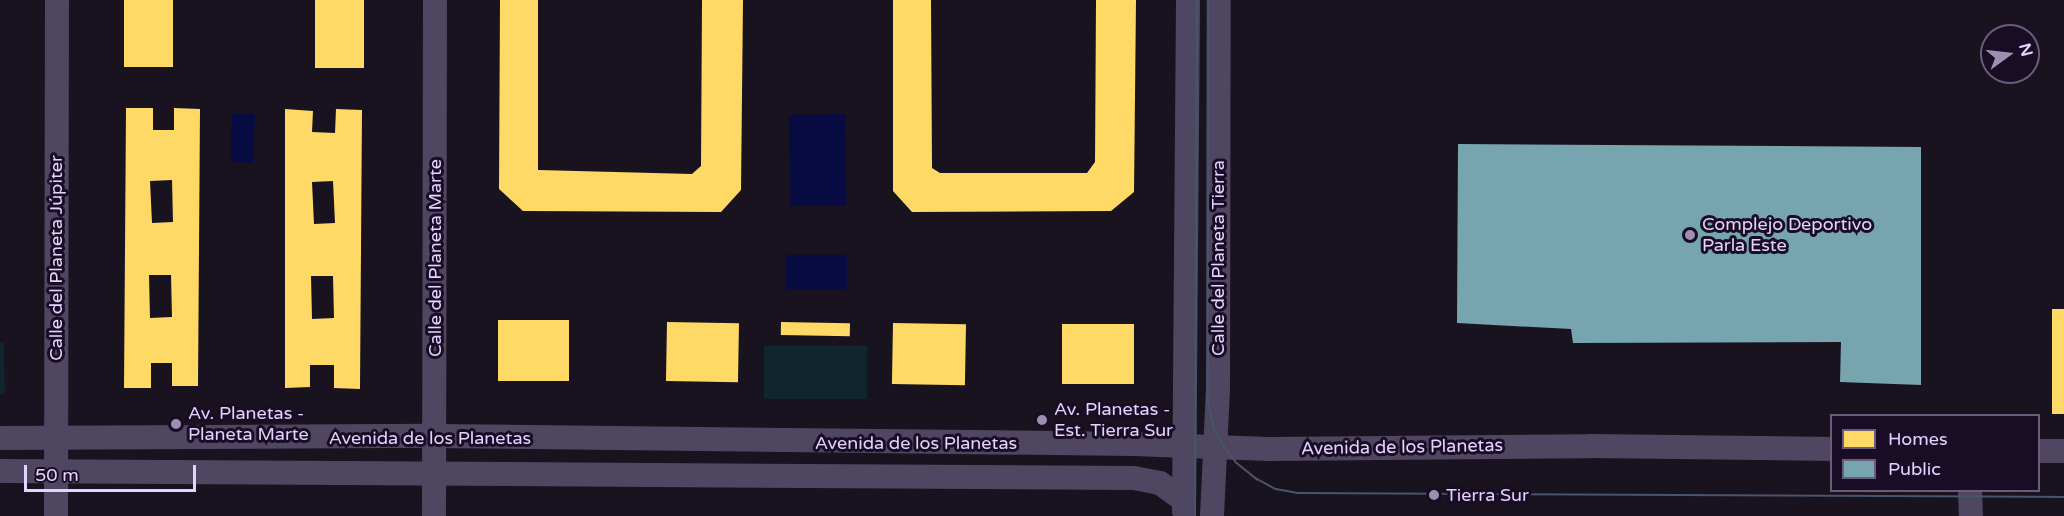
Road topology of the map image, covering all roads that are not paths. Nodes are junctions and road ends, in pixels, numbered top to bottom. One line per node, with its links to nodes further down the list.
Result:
1 (57, 0): 7 (street, Calle del Planeta Júpiter)
2 (435, 0): 5 (street, Calle del Planeta Marte)
3 (1188, 0): 8 (street, Calle del Planeta Tierra)
4 (1219, 0): 9 (street, Calle del Planeta Tierra)
5 (434, 436): 7 (street, Avenida de los Planetas); 8 (street, Avenida de los Planetas); 15 (street, Calle del Planeta Marte)
6 (0, 438): 7 (street, Avenida de los Planetas)
7 (55, 439): 14 (street, Calle del Planeta Júpiter)
8 (1184, 445): 9 (street, Avenida de los Planetas); 17 (street, Calle del Planeta Tierra)
9 (1215, 446): 10 (street, Avenida de los Planetas); 20 (street, Calle del Planeta Tierra)
10 (1830, 449)
11 (2040, 451): 12 (street)
12 (2064, 451)
13 (0, 471): 14 (street, Avenida de los Planetas)
14 (56, 472): 15 (street, Avenida de los Planetas); 18 (street, Calle del Planeta Júpiter)
15 (434, 474): 17 (street, Avenida de los Planetas); 19 (street, Calle del Planeta Marte)
16 (1970, 492): 21 (street)
17 (1184, 508)
18 (56, 516)
19 (434, 516)
20 (1212, 516)
21 (1971, 516)

